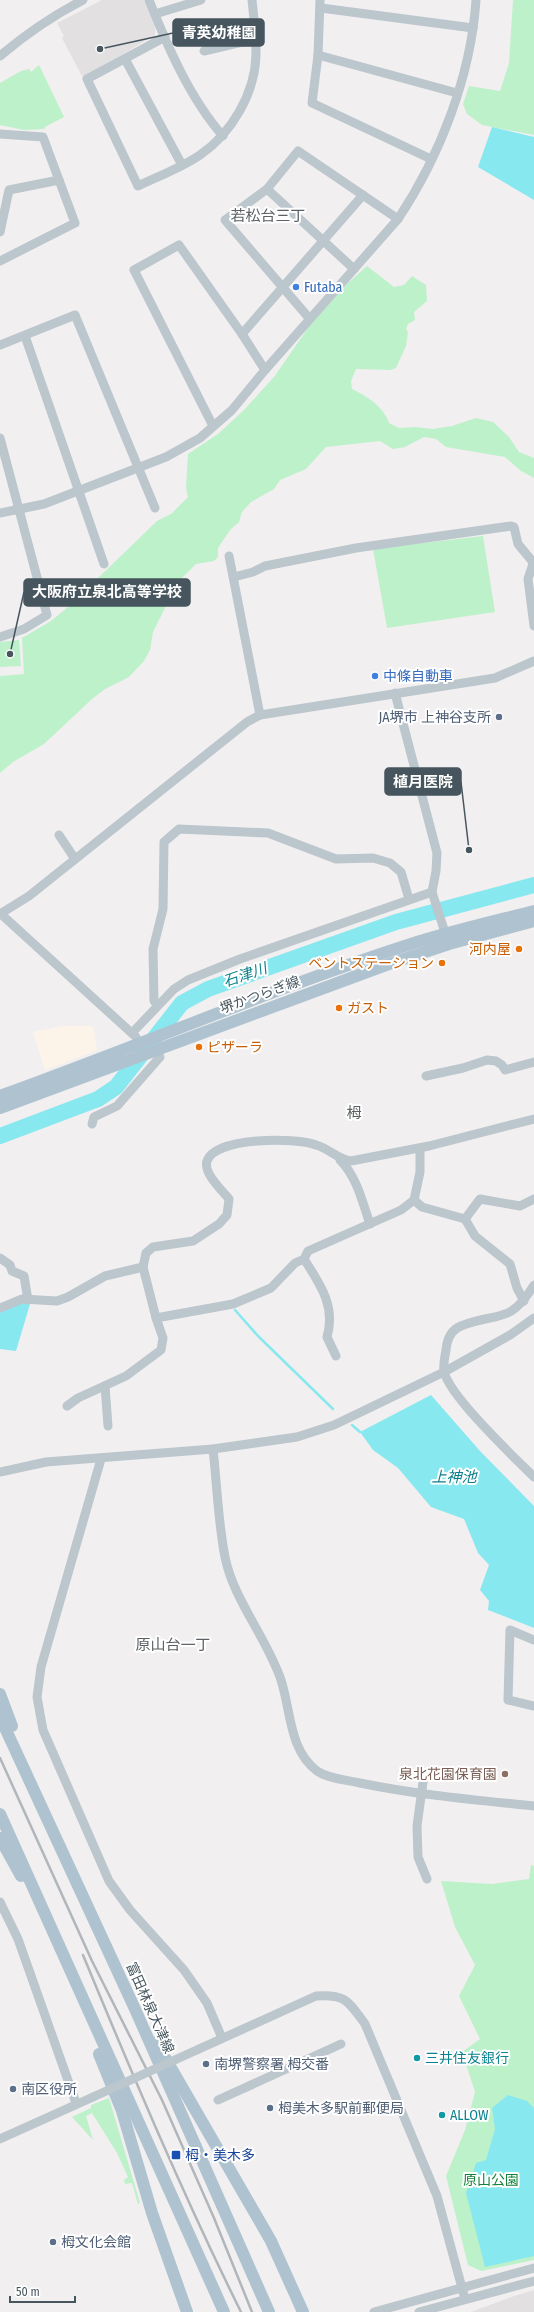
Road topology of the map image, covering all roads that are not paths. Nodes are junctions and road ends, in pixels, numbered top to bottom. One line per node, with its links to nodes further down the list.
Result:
1 (83, 0): 13 (street)
2 (149, 0): 7 (street)
3 (201, 0): 7 (street)
4 (252, 0): 10 (street)
5 (476, 0): 8 (street)
6 (321, 4): 8 (street); 12 (street)
7 (155, 14): 9 (street)
8 (473, 28): 15 (street)
9 (164, 37): 14 (street); 17 (street)
10 (255, 39): 11 (street); 17 (street)
11 (204, 51)
12 (318, 55): 15 (street); 18 (street)
13 (0, 56)
14 (125, 59): 19 (street); 19 (street)
15 (457, 93): 18 (street)
16 (0, 134): 20 (street)
17 (223, 136): 19 (street)
18 (432, 159): 23 (street)
19 (182, 165)
20 (59, 180): 24 (street); 26 (street)
21 (267, 189): 22 (street); 25 (street); 28 (street)
22 (362, 195): 23 (street); 25 (street)
23 (398, 218): 27 (street)
24 (0, 232)
25 (324, 242): 27 (street); 28 (street)
26 (0, 261)
27 (354, 269): 29 (street)
28 (282, 288): 29 (street); 30 (street)
29 (309, 318): 33 (street)
30 (242, 334): 33 (street); 34 (street)
31 (25, 336): 32 (street); 36 (street); 37 (street)
32 (0, 345)
33 (266, 370): 34 (street)
34 (213, 426): 36 (street)
35 (0, 438): 39 (street)
36 (139, 469): 37 (street); 38 (street)
37 (79, 492): 39 (street); 43 (street)
38 (155, 508)
39 (19, 510): 40 (street); 46 (street)
40 (0, 513)
41 (229, 556): 44 (street)
42 (533, 561): 44 (street); 45 (street)
43 (104, 564)
44 (234, 577): 49 (street)
45 (534, 626)
46 (0, 637)
47 (534, 661): 48 (street)
48 (395, 693): 49 (street); 52 (street)
49 (260, 715): 51 (street)
50 (59, 835): 51 (street)
51 (75, 859): 55 (street)
52 (433, 894): 53 (street); 57 (street)
53 (409, 899): 58 (street); 58 (street)
54 (534, 911): 57 (main road, 堺かつらぎ線)
55 (0, 914): 59 (street)
56 (534, 921): 57 (main road, 堺かつらぎ線)
57 (445, 934): 59 (main road, 堺かつらぎ線); 60 (main road, 堺かつらぎ線)
58 (158, 1005): 59 (street)
59 (137, 1038): 60 (street); 63 (main road, 堺かつらぎ線)
60 (158, 1052): 64 (main road, 堺かつらぎ線); 66 (street)
61 (534, 1062): 62 (street)
62 (426, 1076)
63 (0, 1096)
64 (0, 1108)
65 (534, 1119): 67 (street)
66 (92, 1124)
67 (420, 1148): 68 (street); 70 (street)
68 (340, 1160): 72 (street); 75 (street)
69 (534, 1199): 71 (street)
70 (414, 1200): 71 (street); 72 (street)
71 (464, 1219): 78 (street)
72 (370, 1224): 74 (street)
73 (0, 1258): 77 (street)
74 (304, 1260): 80 (street); 82 (street)
75 (143, 1267): 77 (street); 80 (street)
76 (534, 1285): 78 (street)
77 (28, 1300): 79 (street)
78 (524, 1301): 83 (street)
79 (0, 1308)
80 (156, 1318): 84 (street)
81 (534, 1318): 83 (street)
82 (336, 1356)
83 (444, 1372): 87 (street); 90 (street)
84 (105, 1386): 85 (street); 86 (street)
85 (66, 1406)
86 (108, 1426)
87 (213, 1449): 88 (street); 96 (street)
88 (100, 1459): 89 (street); 106 (street)
89 (0, 1472)
90 (534, 1477)
91 (534, 1640): 93 (street)
92 (0, 1694): 97 (main road)
93 (534, 1706)
94 (0, 1717): 97 (main road, 富田林泉大津線)
95 (424, 1782): 96 (street)
96 (422, 1794): 98 (street); 101 (street)
97 (40, 1805): 105 (main road, 富田林泉大津線)
98 (534, 1806)
99 (0, 1814): 103 (main road)
100 (0, 1838): 103 (main road)
101 (427, 1879)
102 (0, 1902): 109 (street)
103 (49, 1924): 104 (main road)
104 (83, 1998): 115 (main road); 116 (main road)
105 (134, 2009): 117 (main road, 富田林泉大津線); 118 (main road)
106 (222, 2038): 109 (street, bridge); 113 (street)
107 (341, 2044): 108 (street)
108 (218, 2100)
109 (76, 2103): 110 (street)
110 (0, 2139)
111 (534, 2268): 113 (street)
112 (534, 2280): 114 (street)
113 (460, 2288): 114 (street); 119 (street)
114 (465, 2299): 120 (street)
115 (187, 2312)
116 (224, 2312)
117 (269, 2312)
118 (303, 2312)
119 (374, 2312)
120 (419, 2312)

